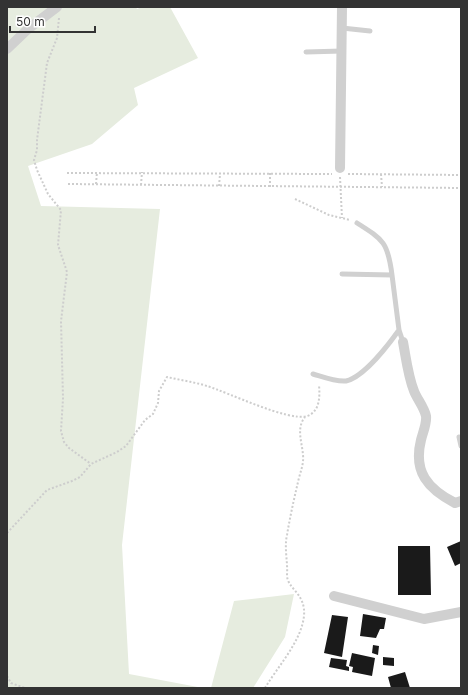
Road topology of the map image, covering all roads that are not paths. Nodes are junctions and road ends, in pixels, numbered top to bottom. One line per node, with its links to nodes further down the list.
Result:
1 (342, 7): 3 (street)
2 (58, 11): 5 (street)
3 (342, 28): 4 (lane); 6 (street)
4 (370, 31)
5 (7, 49)
6 (342, 51): 7 (lane); 8 (street)
7 (306, 52)
8 (337, 172)
9 (357, 223): 11 (lane)
10 (342, 274): 11 (lane)
11 (392, 275): 12 (lane)
12 (399, 330): 13 (lane); 14 (lane)
13 (403, 342): 17 (street)
14 (316, 375)
15 (459, 437): 16 (lane)
16 (461, 446)
17 (461, 501)
18 (334, 596): 19 (street)
19 (461, 612)

